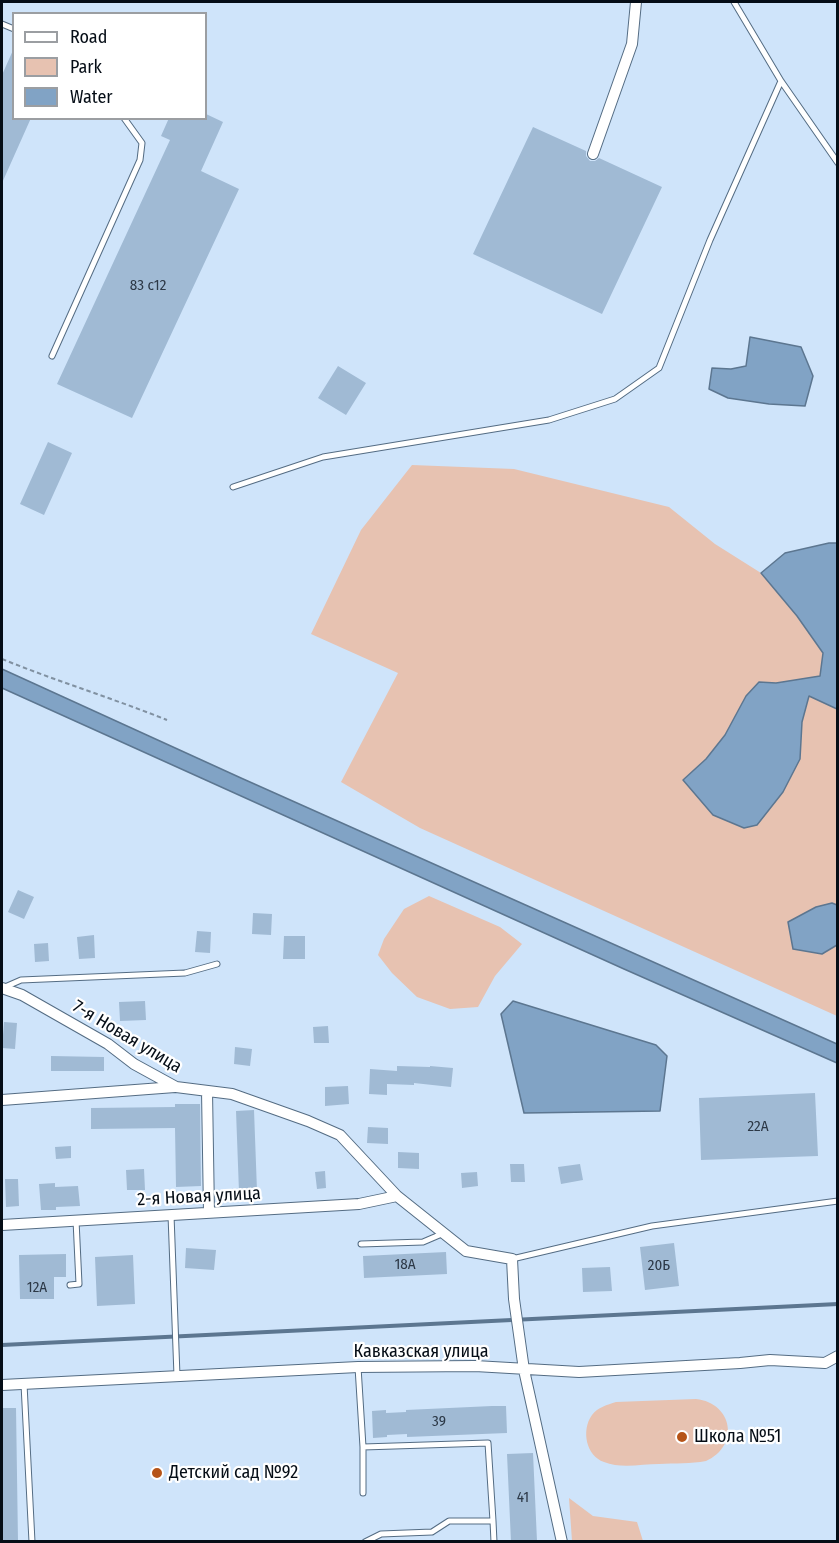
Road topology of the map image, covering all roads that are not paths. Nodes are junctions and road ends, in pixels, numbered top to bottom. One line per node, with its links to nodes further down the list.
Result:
1 (636, 2): 5 (street)
2 (734, 2): 3 (lane)
3 (781, 81): 6 (lane); 8 (lane)
4 (125, 120): 7 (lane)
5 (592, 154)
6 (837, 163)
7 (52, 356)
8 (233, 487)
9 (217, 964): 10 (lane)
10 (2, 988): 11 (street, 7-я Новая улица)
11 (176, 1087): 12 (street, 7-я Новая улица); 13 (street)
12 (207, 1091): 14 (street, 7-я Новая улица); 16 (street)
13 (2, 1100)
14 (397, 1196): 16 (street, 2-я Новая улица); 20 (street, 7-я Новая улица)
15 (837, 1200): 22 (lane)
16 (209, 1213): 17 (street, 2-я Новая улица)
17 (171, 1215): 18 (street, 2-я Новая улица); 27 (lane)
18 (76, 1220): 19 (street, 2-я Новая улица); 23 (lane)
19 (2, 1225)
20 (444, 1233): 21 (lane); 22 (street, 7-я Новая улица)
21 (361, 1244)
22 (512, 1259): 26 (street)
23 (70, 1286)
24 (837, 1356): 26 (street, Кавказская улица)
25 (358, 1367): 26 (street, Кавказская улица); 27 (street, Кавказская улица); 30 (lane)
26 (524, 1370): 36 (street)
27 (177, 1377): 28 (street, Кавказская улица)
28 (24, 1384): 29 (street, Кавказская улица); 33 (lane)
29 (2, 1385)
30 (363, 1448): 31 (lane); 32 (lane)
31 (363, 1493)
32 (493, 1521): 34 (lane); 35 (lane)
33 (32, 1542)
34 (365, 1542)
35 (494, 1542)
36 (562, 1542)

